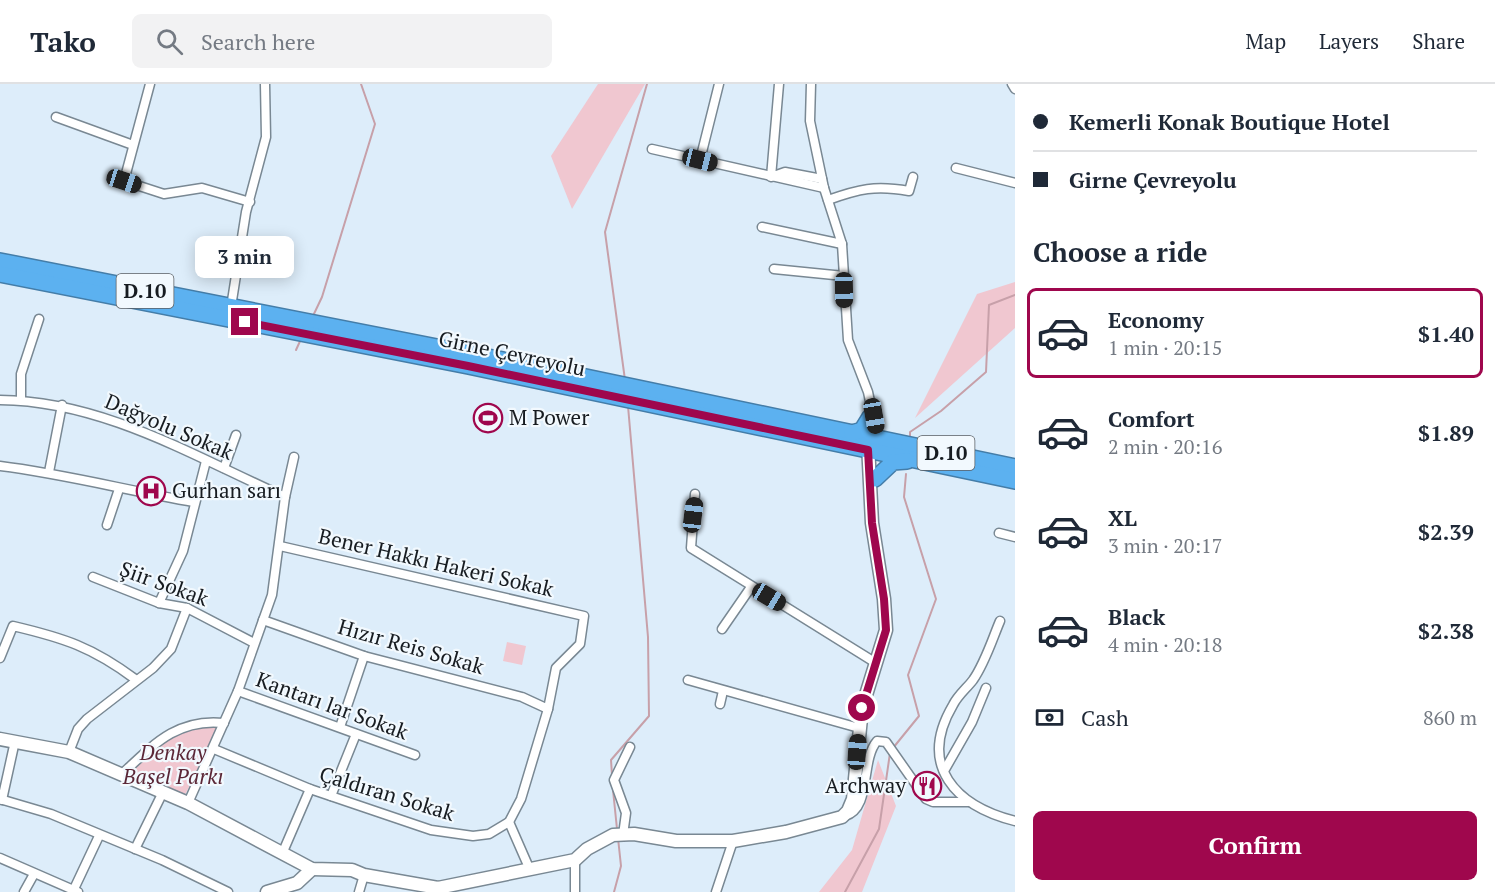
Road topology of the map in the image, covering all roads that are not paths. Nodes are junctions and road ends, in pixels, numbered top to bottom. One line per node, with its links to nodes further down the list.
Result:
1 (150, 84): 9 (street)
2 (265, 84): 18 (street)
3 (719, 84): 11 (street)
4 (779, 84): 13 (street)
5 (811, 84): 15 (street)
6 (1012, 84): 7 (street)
7 (1015, 88)
8 (56, 117): 9 (street)
9 (133, 145): 18 (street)
10 (652, 149): 11 (street)
11 (700, 160): 13 (street)
12 (956, 168): 16 (street)
13 (771, 177): 15 (street)
14 (913, 177): 17 (street)
15 (823, 183): 17 (street)
16 (1015, 183)
17 (828, 200): 20 (street)
18 (250, 202): 25 (street)
19 (762, 227): 20 (street)
20 (842, 244): 24 (street)
21 (0, 261): 25 (highway, Girne Çevreyolu / D.10)
22 (774, 269): 24 (street)
23 (0, 274): 27 (highway, Girne Çevreyolu / D.10)
24 (844, 276): 32 (street)
25 (231, 307): 27 (highway, Girne Çevreyolu / D.10)
26 (39, 319): 30 (street)
27 (289, 325): 28 (highway, Girne Çevreyolu / D.10)
28 (647, 397): 33 (highway, Girne Çevreyolu / D.10); 35 (highway, Girne Çevreyolu / D.10)
29 (0, 400): 30 (street, Dağyolu Sokak)
30 (21, 400): 31 (street, Dağyolu Sokak)
31 (62, 405): 38 (street, Dağyolu Sokak); 42 (street)
32 (871, 412): 33 (highway); 35 (street)
33 (852, 433): 35 (highway, Girne Çevreyolu / D.10)
34 (236, 435): 41 (street)
35 (873, 444): 37 (highway, Girne Çevreyolu / D.10); 40 (highway, Girne Çevreyolu / D.10); 44 (street)
36 (294, 457): 47 (street)
37 (913, 460): 43 (highway, Girne Çevreyolu / D.10); 44 (highway)
38 (206, 461): 41 (street, Dağyolu Sokak); 48 (street)
39 (0, 466): 42 (street)
40 (1015, 467)
41 (224, 468): 47 (street, Dağyolu Sokak)
42 (49, 472): 45 (street)
43 (1015, 481)
44 (873, 486): 63 (street)
45 (119, 489): 48 (street); 49 (street)
46 (695, 494): 54 (street)
47 (285, 497): 52 (street)
48 (194, 502): 55 (street)
49 (107, 525)
50 (999, 533): 51 (street)
51 (1015, 537)
52 (280, 546): 57 (street); 70 (street, Bener Hakkı Hakeri Sokak)
53 (93, 577): 55 (street, Şiir Sokak)
54 (751, 587): 59 (street); 63 (street)
55 (159, 603): 56 (street, Şiir Sokak)
56 (187, 608): 60 (street, Şiir Sokak); 64 (street)
57 (263, 620): 60 (street); 61 (street, Hızır Reis Sokak)
58 (1000, 621): 81 (street)
59 (722, 629)
60 (254, 643): 67 (street)
61 (364, 656): 70 (street, Hızır Reis Sokak); 72 (street)
62 (0, 658): 64 (street)
63 (876, 663): 73 (street)
64 (135, 680): 79 (street)
65 (688, 680): 68 (street)
66 (986, 688): 81 (street)
67 (238, 691): 71 (street); 72 (street, Kantarı lar Sokak)
68 (723, 691): 69 (street); 73 (street)
69 (720, 704)
70 (548, 709): 91 (street)
71 (225, 723): 78 (street); 82 (street)
72 (340, 727): 74 (street, Kantarı lar Sokak)
73 (859, 728): 89 (street)
74 (356, 734): 80 (street, Kantarı lar Sokak); 85 (street)
75 (0, 739): 76 (street)
76 (15, 741): 79 (street); 86 (street)
77 (630, 747): 92 (street)
78 (214, 749): 83 (street, Çaldıran Sokak); 87 (street)
79 (69, 752): 82 (street)
80 (415, 754)
81 (944, 771): 88 (street)
82 (122, 774): 84 (street)
83 (309, 789): 85 (street, Çaldıran Sokak); 96 (street)
84 (163, 792): 87 (street); 95 (street)
85 (331, 796): 91 (street, Çaldıran Sokak)
86 (1, 800): 93 (street)
87 (188, 802): 96 (street)
88 (968, 802): 89 (street); 90 (street)
89 (842, 817): 94 (street)
90 (1015, 821)
91 (509, 822): 100 (street)
92 (623, 835): 94 (street); 98 (street)
93 (99, 836): 95 (street); 105 (street)
94 (733, 841): 112 (street)
95 (135, 849): 103 (street)
96 (282, 854): 99 (street)
97 (0, 858): 101 (street)
98 (575, 860): 100 (street); 111 (street)
99 (307, 867): 102 (street); 106 (street)
100 (530, 870): 104 (street)
101 (33, 874): 105 (street); 107 (street)
102 (364, 875): 104 (street); 110 (street)
103 (210, 882): 108 (street); 109 (street)
104 (457, 888)
105 (76, 891)
106 (270, 891)
107 (24, 892)
108 (215, 892)
109 (228, 892)
110 (359, 892)
111 (575, 892)
112 (716, 892)

